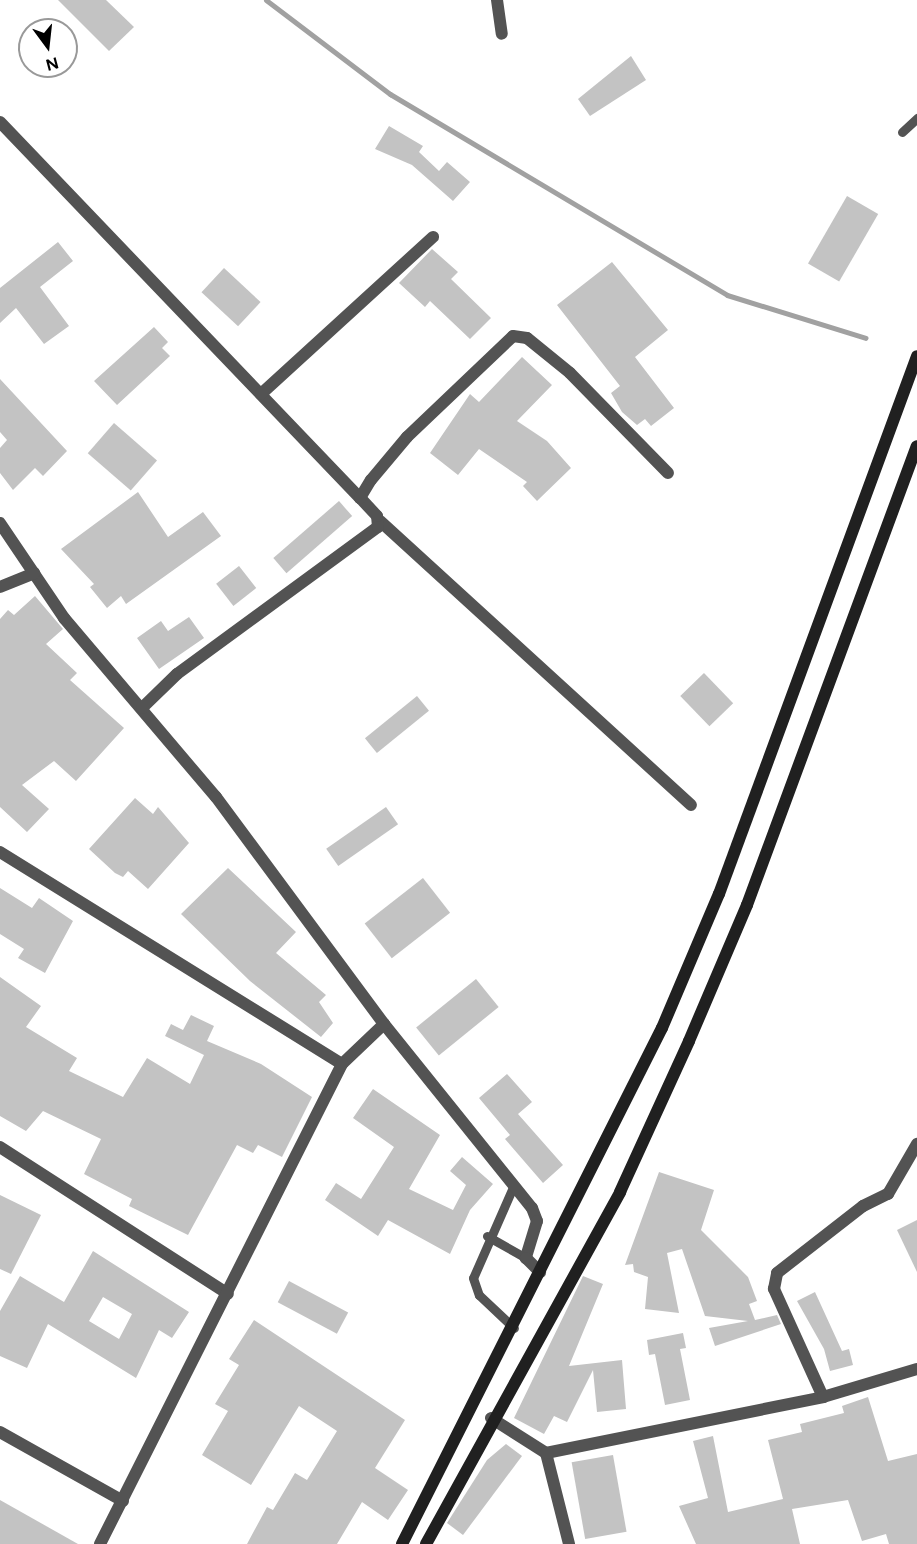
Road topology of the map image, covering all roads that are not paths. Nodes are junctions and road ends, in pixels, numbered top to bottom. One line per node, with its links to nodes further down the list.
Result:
1 (497, 0): 2 (street)
2 (502, 34)
3 (917, 118): 5 (lane)
4 (0, 122): 8 (street)
5 (902, 132)
6 (434, 237): 8 (street)
7 (917, 356): 26 (main road)
8 (261, 394): 11 (street)
9 (917, 446): 31 (main road)
10 (668, 473): 11 (street)
11 (360, 498): 12 (street)
12 (380, 521): 16 (street); 17 (street)
13 (0, 523): 14 (street)
14 (34, 573): 15 (street); 16 (street)
15 (0, 587)
16 (142, 708): 19 (street)
17 (691, 805)
18 (0, 852): 20 (street)
19 (384, 1024): 20 (street); 23 (street)
20 (342, 1064): 27 (street)
21 (917, 1143): 30 (street)
22 (0, 1147): 27 (street)
23 (513, 1187): 24 (lane); 25 (street)
24 (487, 1236): 25 (lane); 28 (lane)
25 (526, 1258): 26 (street)
26 (540, 1272): 28 (main road)
27 (228, 1294): 34 (street)
28 (514, 1328): 36 (main road)
29 (917, 1369): 30 (street)
30 (823, 1397): 33 (street)
31 (491, 1418): 33 (street); 37 (main road)
32 (0, 1432): 34 (street)
33 (546, 1453): 38 (street)
34 (123, 1501): 35 (street)
35 (100, 1544)
36 (402, 1544)
37 (426, 1544)
38 (569, 1544)

